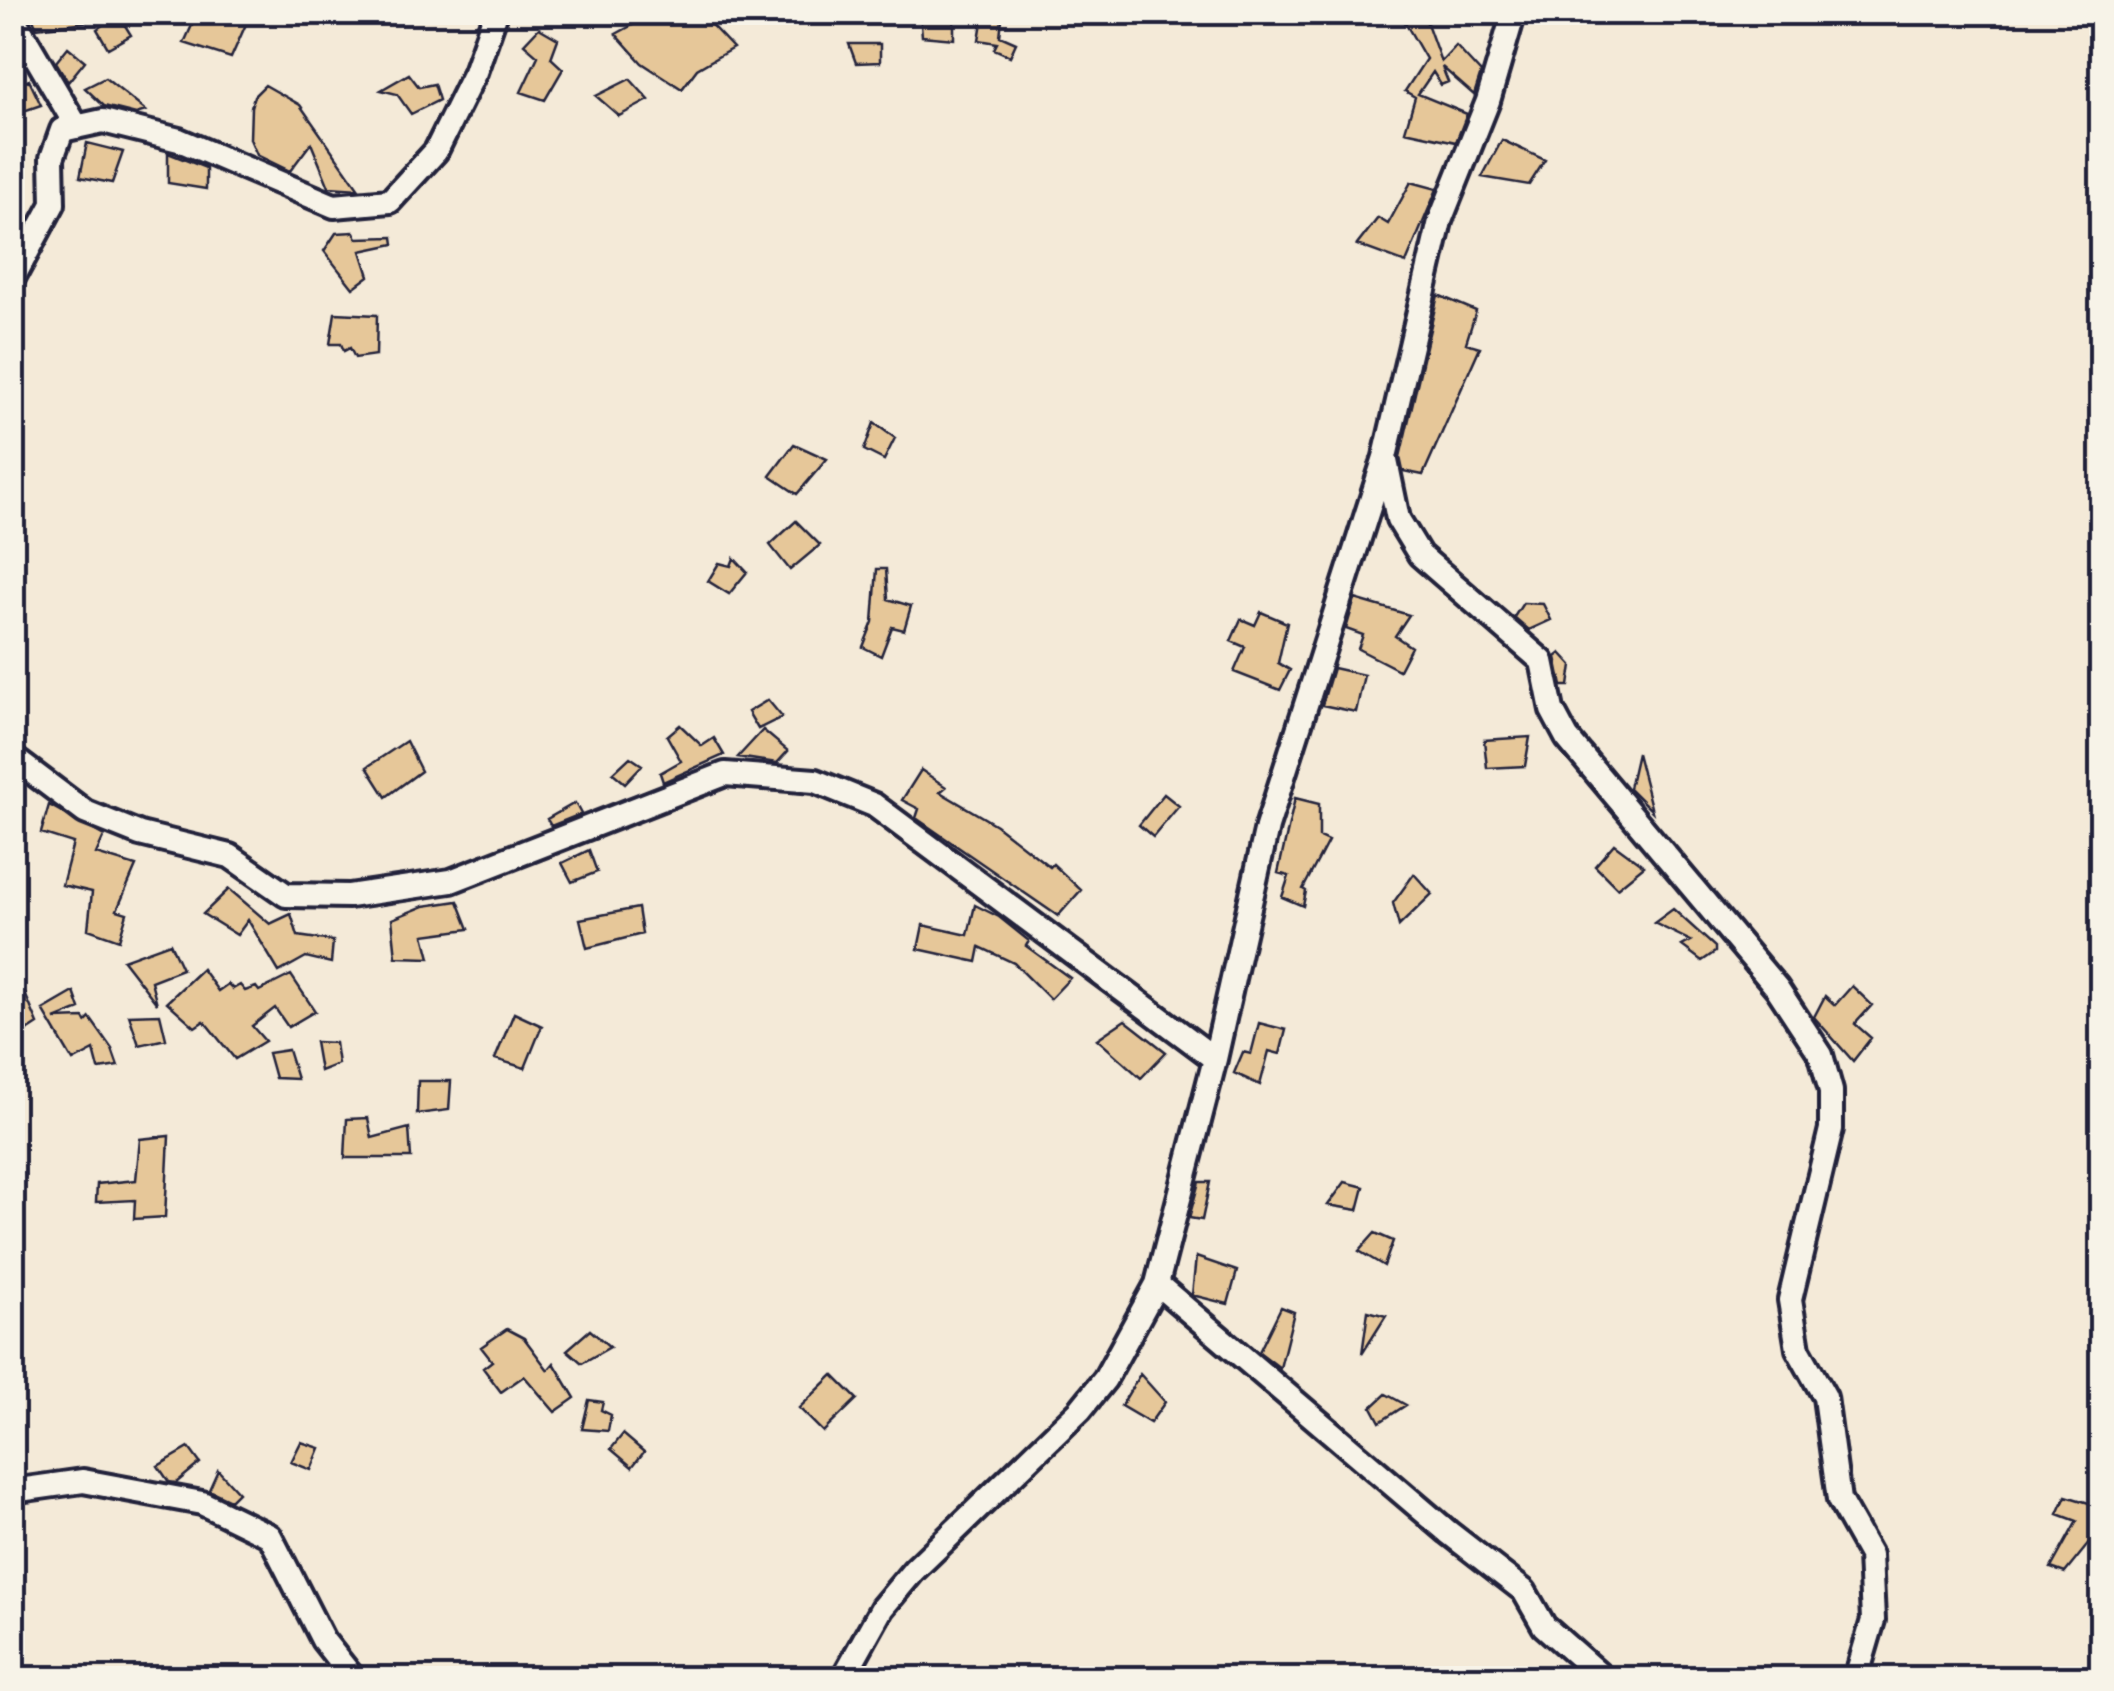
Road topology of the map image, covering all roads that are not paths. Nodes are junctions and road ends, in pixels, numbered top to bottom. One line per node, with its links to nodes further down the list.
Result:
1 (496, 12): 4 (street)
2 (1514, 12): 6 (street)
3 (12, 16): 4 (street)
4 (77, 126): 5 (street)
5 (12, 280)
6 (1385, 458): 8 (street); 14 (street)
7 (12, 757): 8 (street)
8 (1215, 1058): 9 (street)
9 (1157, 1284): 12 (street); 13 (street)
10 (12, 1491): 11 (street)
11 (353, 1678)
12 (843, 1678)
13 (1603, 1678)
14 (1856, 1678)

